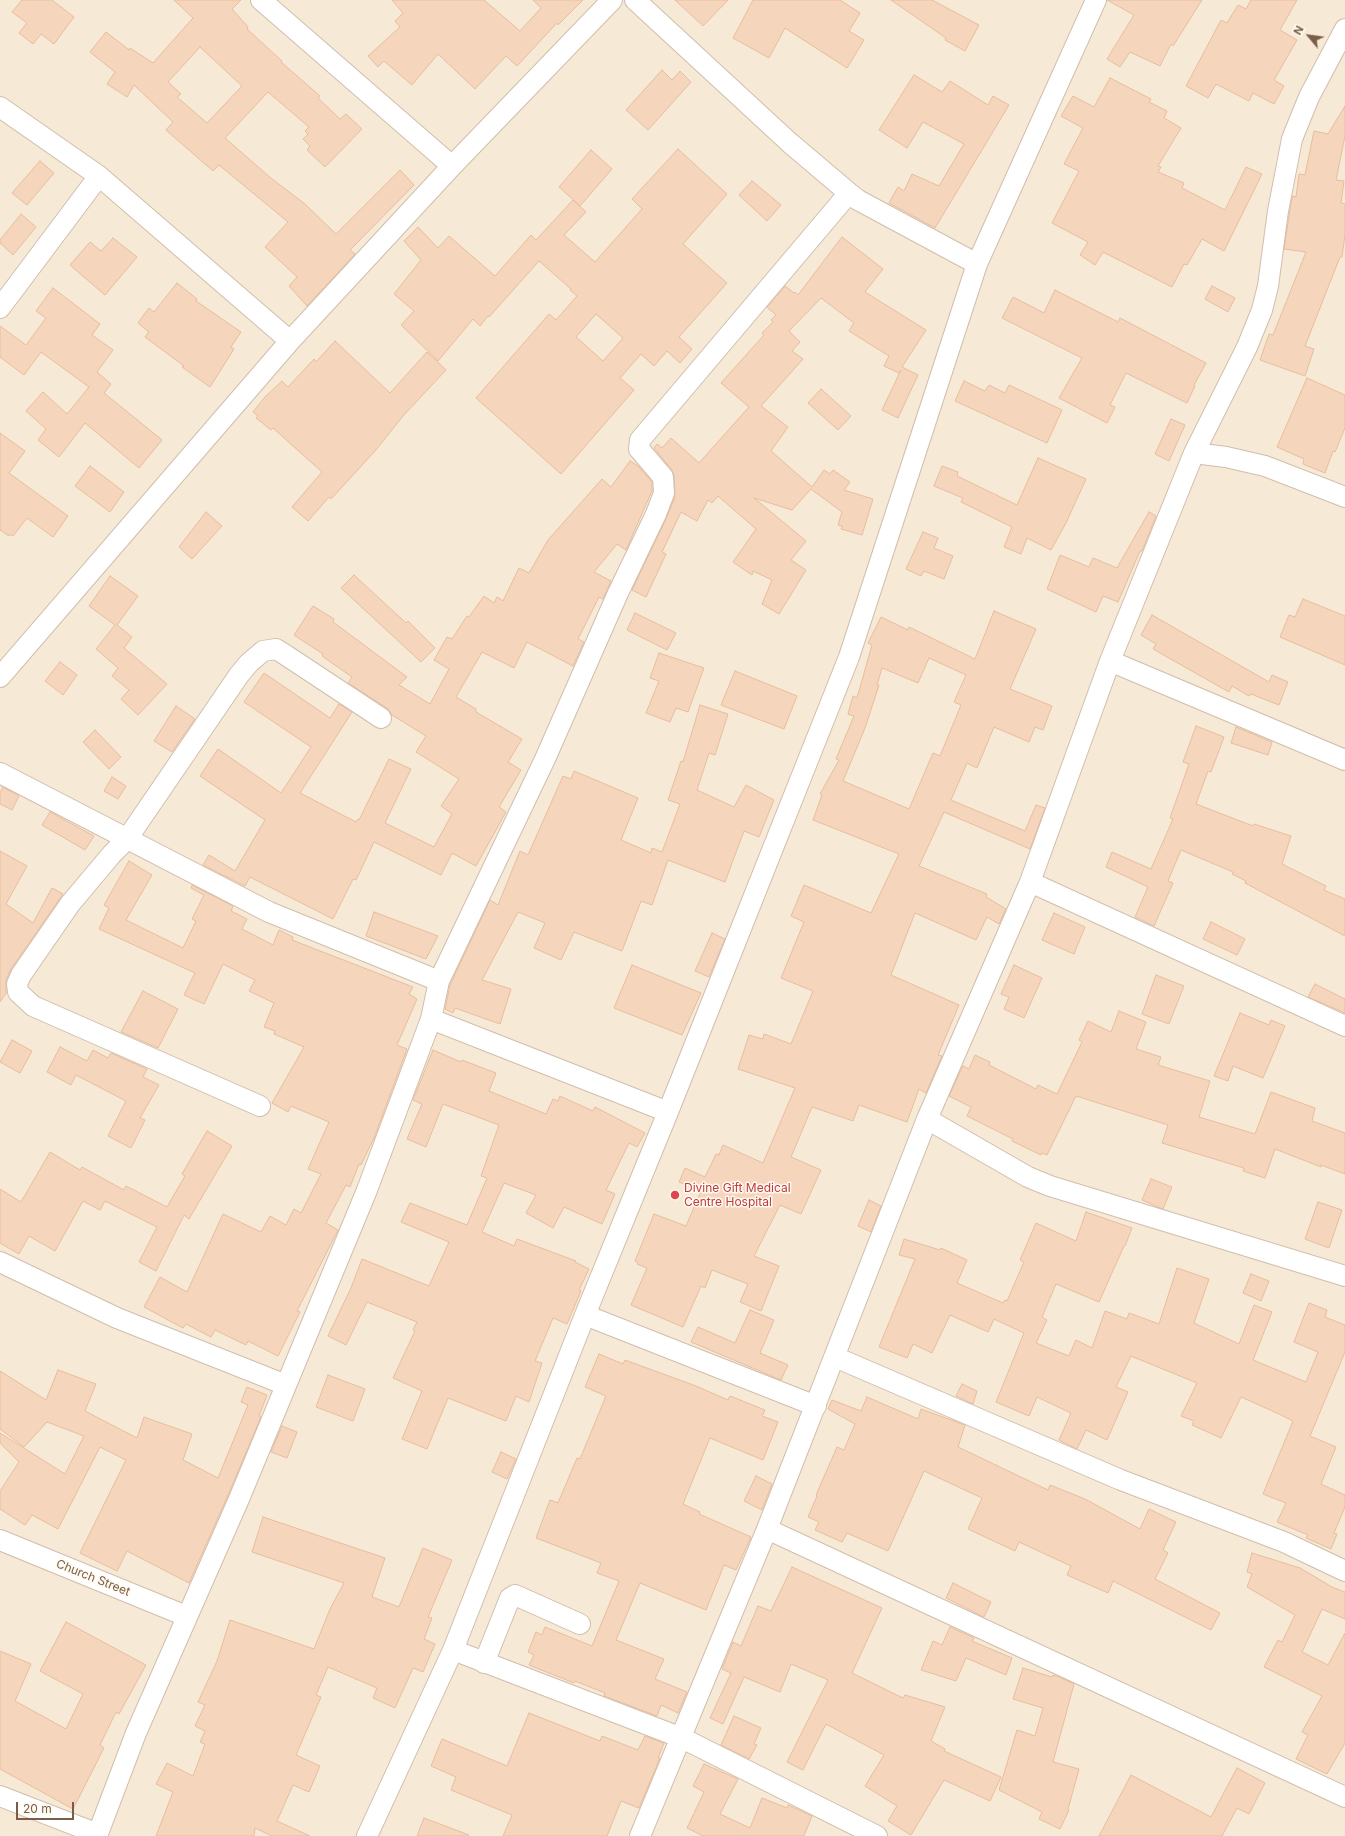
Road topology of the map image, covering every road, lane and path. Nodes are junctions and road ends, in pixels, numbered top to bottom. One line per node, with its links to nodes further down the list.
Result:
1 (261, 0): 7 (street)
2 (612, 0): 7 (street)
3 (635, 0): 9 (street)
4 (1096, 0): 10 (street)
5 (1345, 29): 13 (street)
6 (0, 107): 8 (street)
7 (452, 166): 12 (street)
8 (99, 176): 11 (street); 12 (street)
9 (848, 193): 10 (street); 22 (street)
10 (977, 264): 26 (street)
11 (0, 308)
12 (290, 341): 16 (street)
13 (1194, 453): 14 (street); 15 (street)
14 (1345, 497)
15 (1110, 662): 18 (street); 21 (street)
16 (0, 677)
17 (381, 718): 20 (street)
18 (1345, 760)
19 (0, 773): 20 (street)
20 (127, 839): 22 (street); 25 (street)
21 (1030, 882): 24 (street); 27 (street)
22 (439, 981): 23 (street)
23 (431, 1019): 26 (street); 32 (street)
24 (1345, 1026)
25 (260, 1106)
26 (668, 1112): 30 (street)
27 (928, 1119): 29 (street); 31 (street)
28 (0, 1262): 32 (street)
29 (1345, 1276)
30 (585, 1315): 33 (street); 39 (street)
31 (835, 1357): 33 (street); 36 (street)
32 (286, 1385): 37 (street)
33 (816, 1406): 34 (street)
34 (767, 1529): 41 (street); 43 (street)
35 (0, 1540): 37 (street, Church Street)
36 (1345, 1571)
37 (186, 1616): 44 (street)
38 (580, 1624): 40 (street)
39 (453, 1650): 40 (street); 45 (street)
40 (484, 1663): 41 (street)
41 (682, 1738): 46 (street); 47 (street)
42 (0, 1796): 44 (street)
43 (1345, 1797)
44 (97, 1835)
45 (368, 1836)
46 (640, 1836)
47 (877, 1836)

